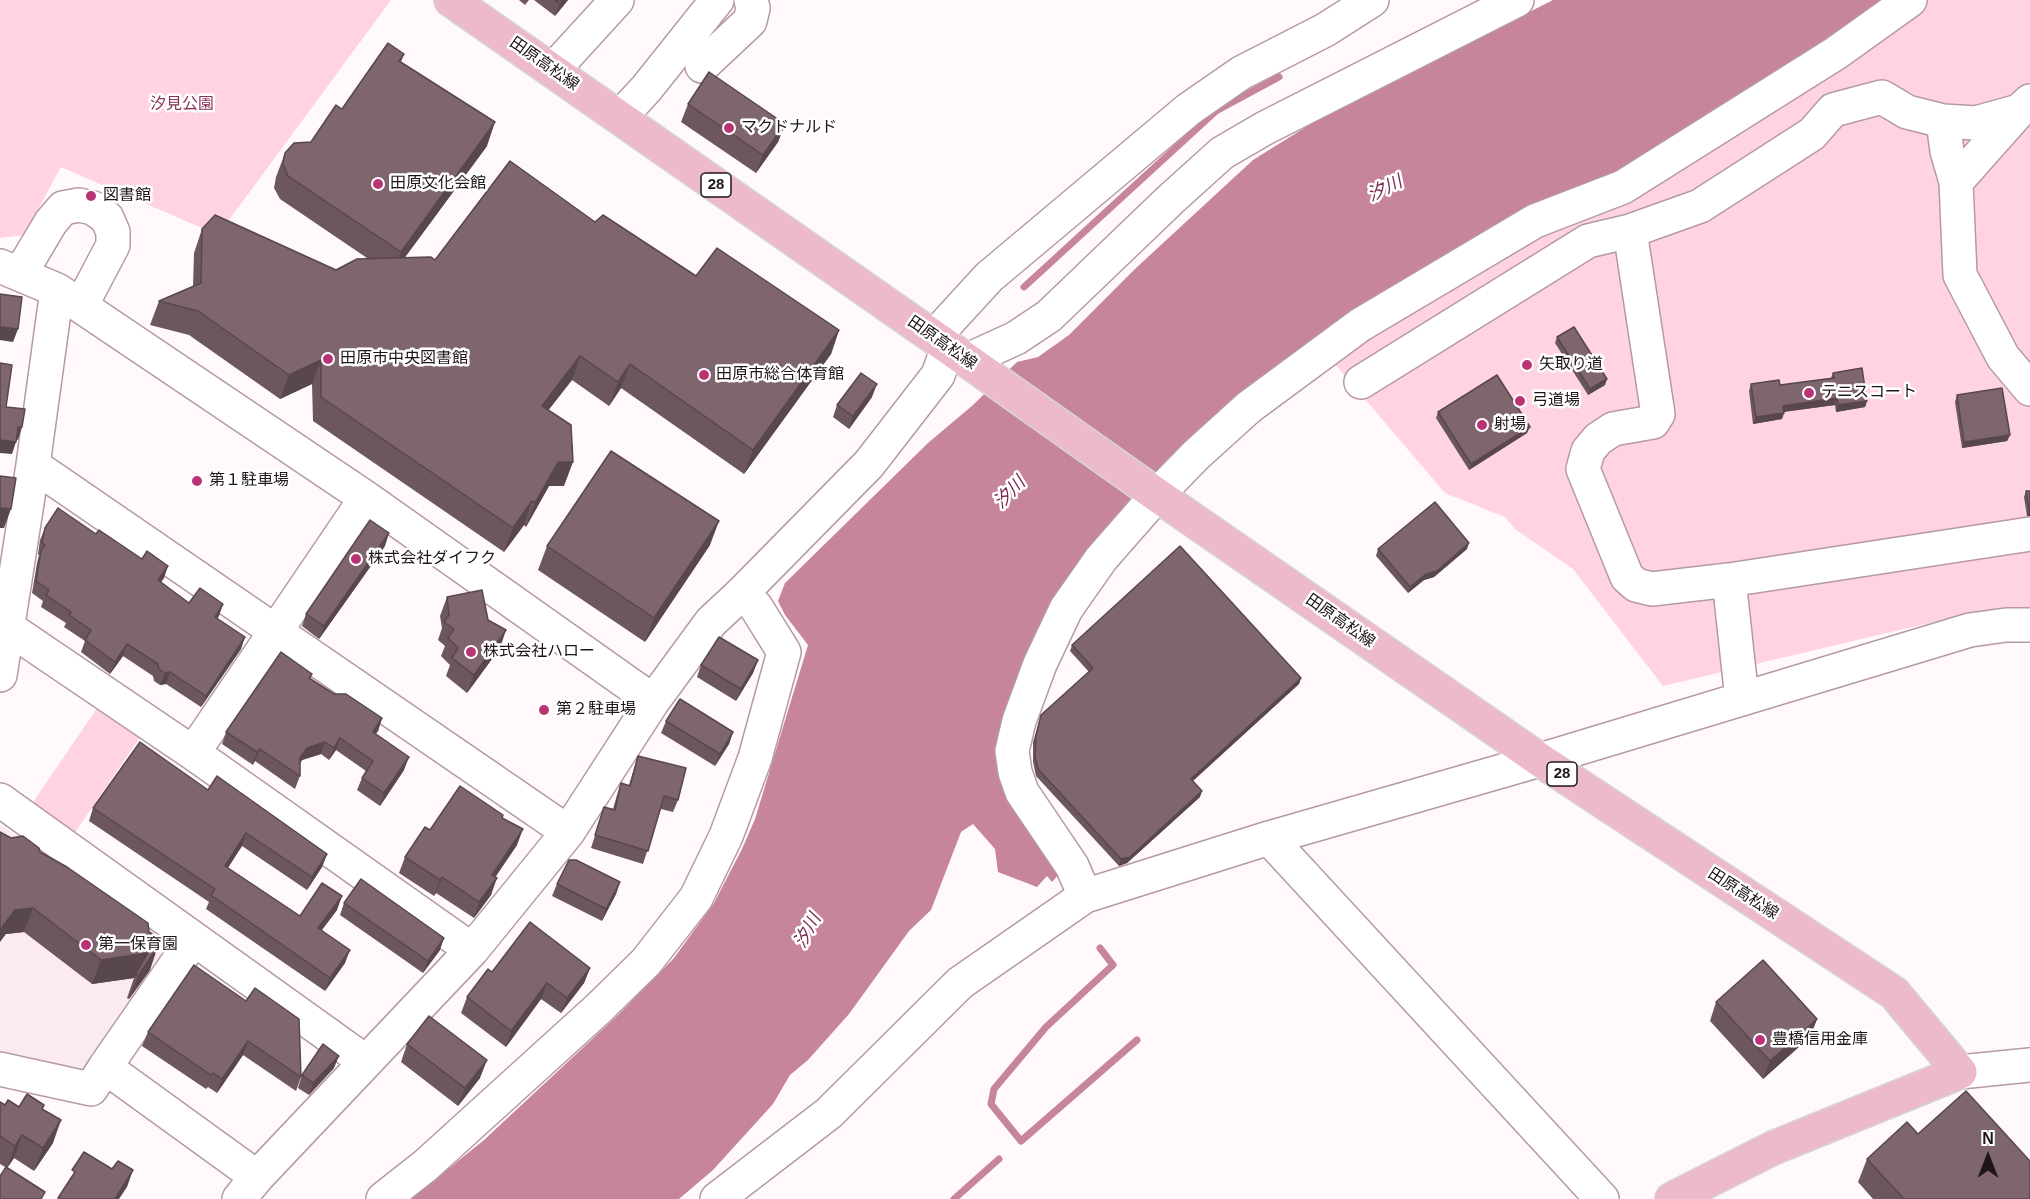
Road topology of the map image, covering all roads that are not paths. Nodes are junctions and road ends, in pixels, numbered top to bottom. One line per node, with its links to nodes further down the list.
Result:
1 (451, 0): 9 (main road, 田原高松線 / 28)
2 (617, 0): 9 (street)
3 (717, 0): 11 (street)
4 (751, 0): 8 (street)
5 (1517, 0): 17 (street)
6 (1910, 0): 21 (street)
7 (1366, 1): 17 (street)
8 (702, 66)
9 (553, 70): 11 (main road, 田原高松線 / 28)
10 (2024, 106): 12 (street); 13 (street)
11 (620, 117): 17 (main road, 田原高松線 / 28)
12 (1944, 122): 13 (street); 14 (street)
13 (1956, 182): 19 (street)
14 (1630, 231): 18 (street); 24 (street)
15 (10, 270): 16 (street); 16 (street)
16 (69, 298): 20 (street); 22 (street)
17 (958, 354): 21 (main road, 田原高松線 / 28); 25 (street)
18 (1361, 382)
19 (2030, 389)
20 (33, 465): 27 (street); 28 (street)
21 (1154, 492): 33 (main road, 田原高松線 / 28); 37 (street)
22 (366, 498): 28 (street); 31 (street)
23 (2030, 534): 24 (street)
24 (1729, 580): 30 (street)
25 (742, 593): 31 (street); 46 (street)
26 (2030, 625): 30 (street)
27 (7, 627): 29 (street); 32 (street)
28 (276, 630): 32 (street); 35 (street)
29 (0, 675)
30 (1742, 699): 33 (street)
31 (652, 701): 35 (street)
32 (193, 753): 39 (street)
33 (1540, 760): 36 (street); 44 (main road, 田原高松線 / 28)
34 (0, 800): 38 (street)
35 (568, 832): 39 (street)
36 (1269, 838): 37 (street); 48 (street)
37 (1085, 896): 47 (street)
38 (193, 940): 40 (street); 42 (street)
39 (472, 950): 40 (street)
40 (366, 1062): 45 (street)
41 (2030, 1065): 44 (street)
42 (105, 1067): 43 (street); 45 (street)
43 (0, 1069)
44 (1960, 1072): 49 (main road)
45 (248, 1188)
46 (383, 1199)
47 (717, 1199)
48 (1602, 1199)
49 (1672, 1199)

